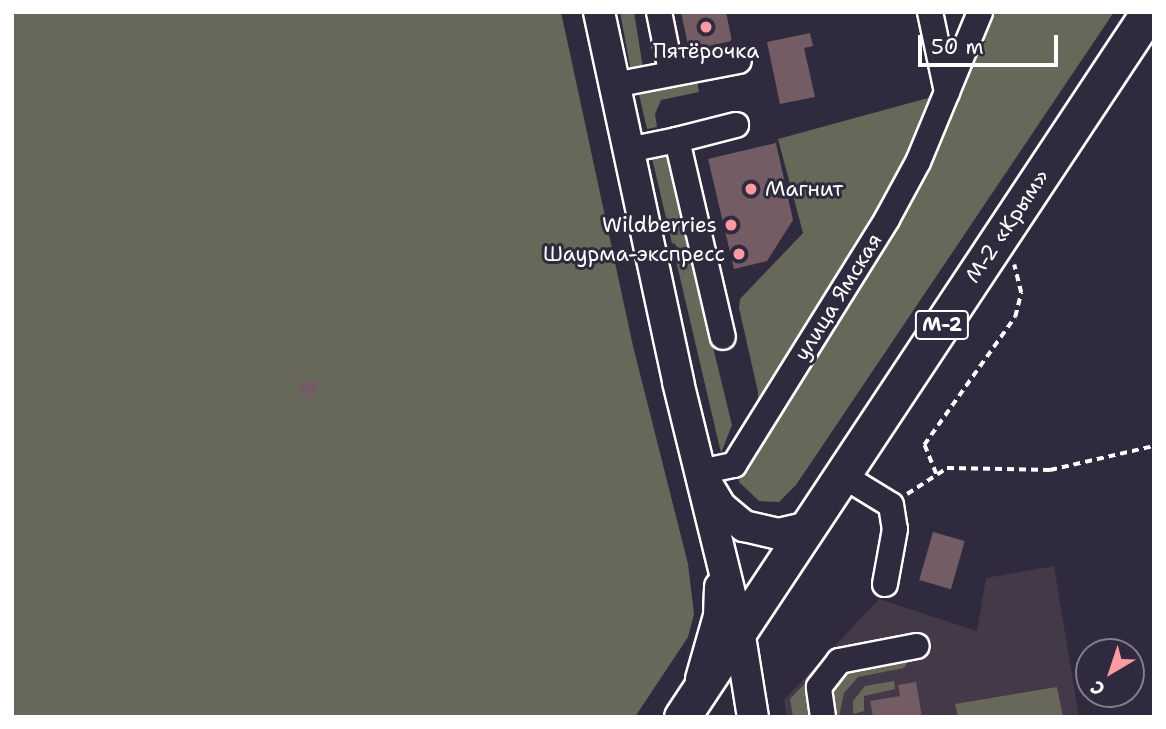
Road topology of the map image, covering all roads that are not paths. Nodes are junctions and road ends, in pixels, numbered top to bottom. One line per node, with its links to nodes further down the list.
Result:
1 (599, 12): 8 (main road)
2 (659, 12): 7 (street)
3 (930, 12): 9 (street)
4 (980, 12): 9 (street, улица Ямская)
5 (1149, 12): 15 (highway, М-2 «Крым» / М-2)
6 (739, 61): 7 (street)
7 (671, 71): 8 (street)
8 (614, 85): 12 (main road)
9 (947, 92): 14 (street, улица Ямская)
10 (736, 125): 11 (street)
11 (677, 140): 12 (street); 13 (street)
12 (628, 150): 14 (main road)
13 (723, 337)
14 (700, 472): 16 (main road); 17 (main road)
15 (842, 475): 16 (highway, М-2); 18 (street)
16 (808, 527): 19 (highway, М-2)
17 (722, 559): 19 (main road); 21 (main road)
18 (885, 584)
19 (739, 630): 21 (highway, М-2); 22 (main road)
20 (917, 646): 23 (street)
21 (690, 705)
22 (753, 717)
23 (823, 717)

